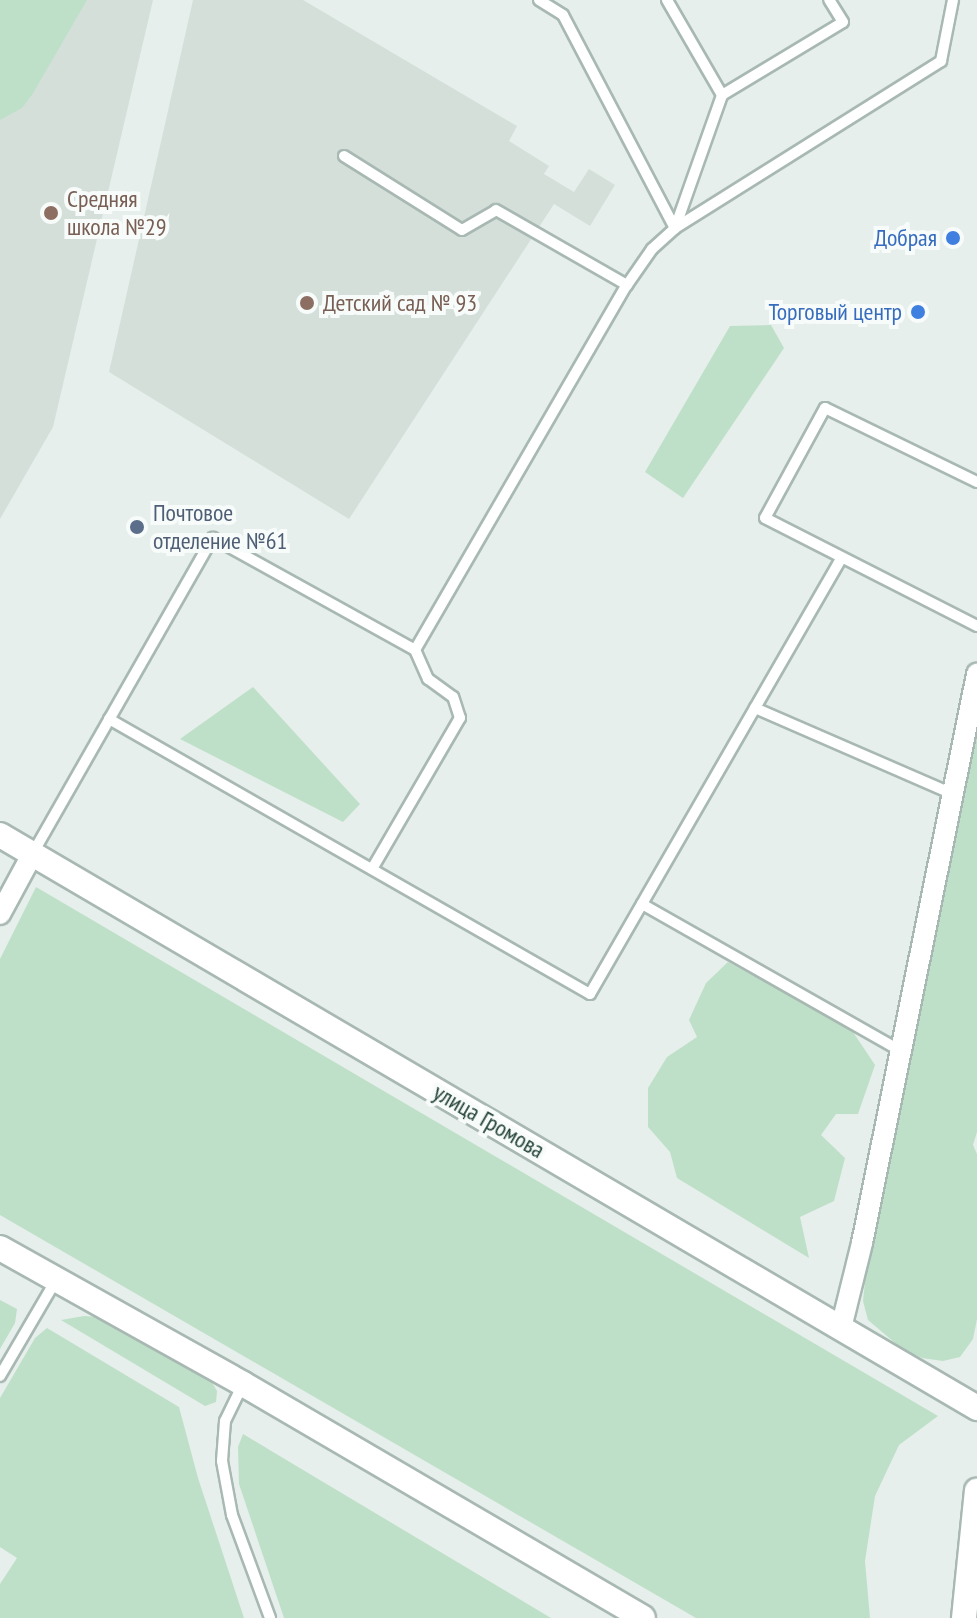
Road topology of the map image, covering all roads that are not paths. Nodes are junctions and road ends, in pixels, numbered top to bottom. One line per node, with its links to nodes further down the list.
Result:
1 (539, 0): 7 (lane)
2 (667, 0): 5 (lane)
3 (829, 0): 5 (lane)
4 (953, 0): 7 (lane)
5 (722, 95): 7 (lane)
6 (344, 156): 8 (lane)
7 (675, 228): 8 (lane)
8 (627, 285): 12 (lane)
9 (977, 482): 10 (lane)
10 (842, 557): 11 (lane); 14 (lane)
11 (977, 626)
12 (415, 650): 15 (lane); 19 (lane)
13 (977, 674): 16 (street)
14 (755, 708): 16 (lane); 20 (lane)
15 (109, 719): 18 (lane); 19 (lane)
16 (953, 794): 22 (street)
17 (0, 835): 18 (street, улица Громова)
18 (33, 853): 21 (street); 25 (street, улица Громова)
19 (372, 869): 20 (lane)
20 (642, 904): 22 (lane)
21 (0, 914)
22 (901, 1051): 25 (street)
23 (0, 1248): 24 (street)
24 (56, 1280): 26 (lane); 27 (street)
25 (841, 1328): 28 (street, улица Громова)
26 (0, 1376)
27 (243, 1384): 30 (lane); 31 (street)
28 (977, 1408)
29 (977, 1491): 32 (street)
30 (270, 1618)
31 (643, 1618)
32 (964, 1618)

